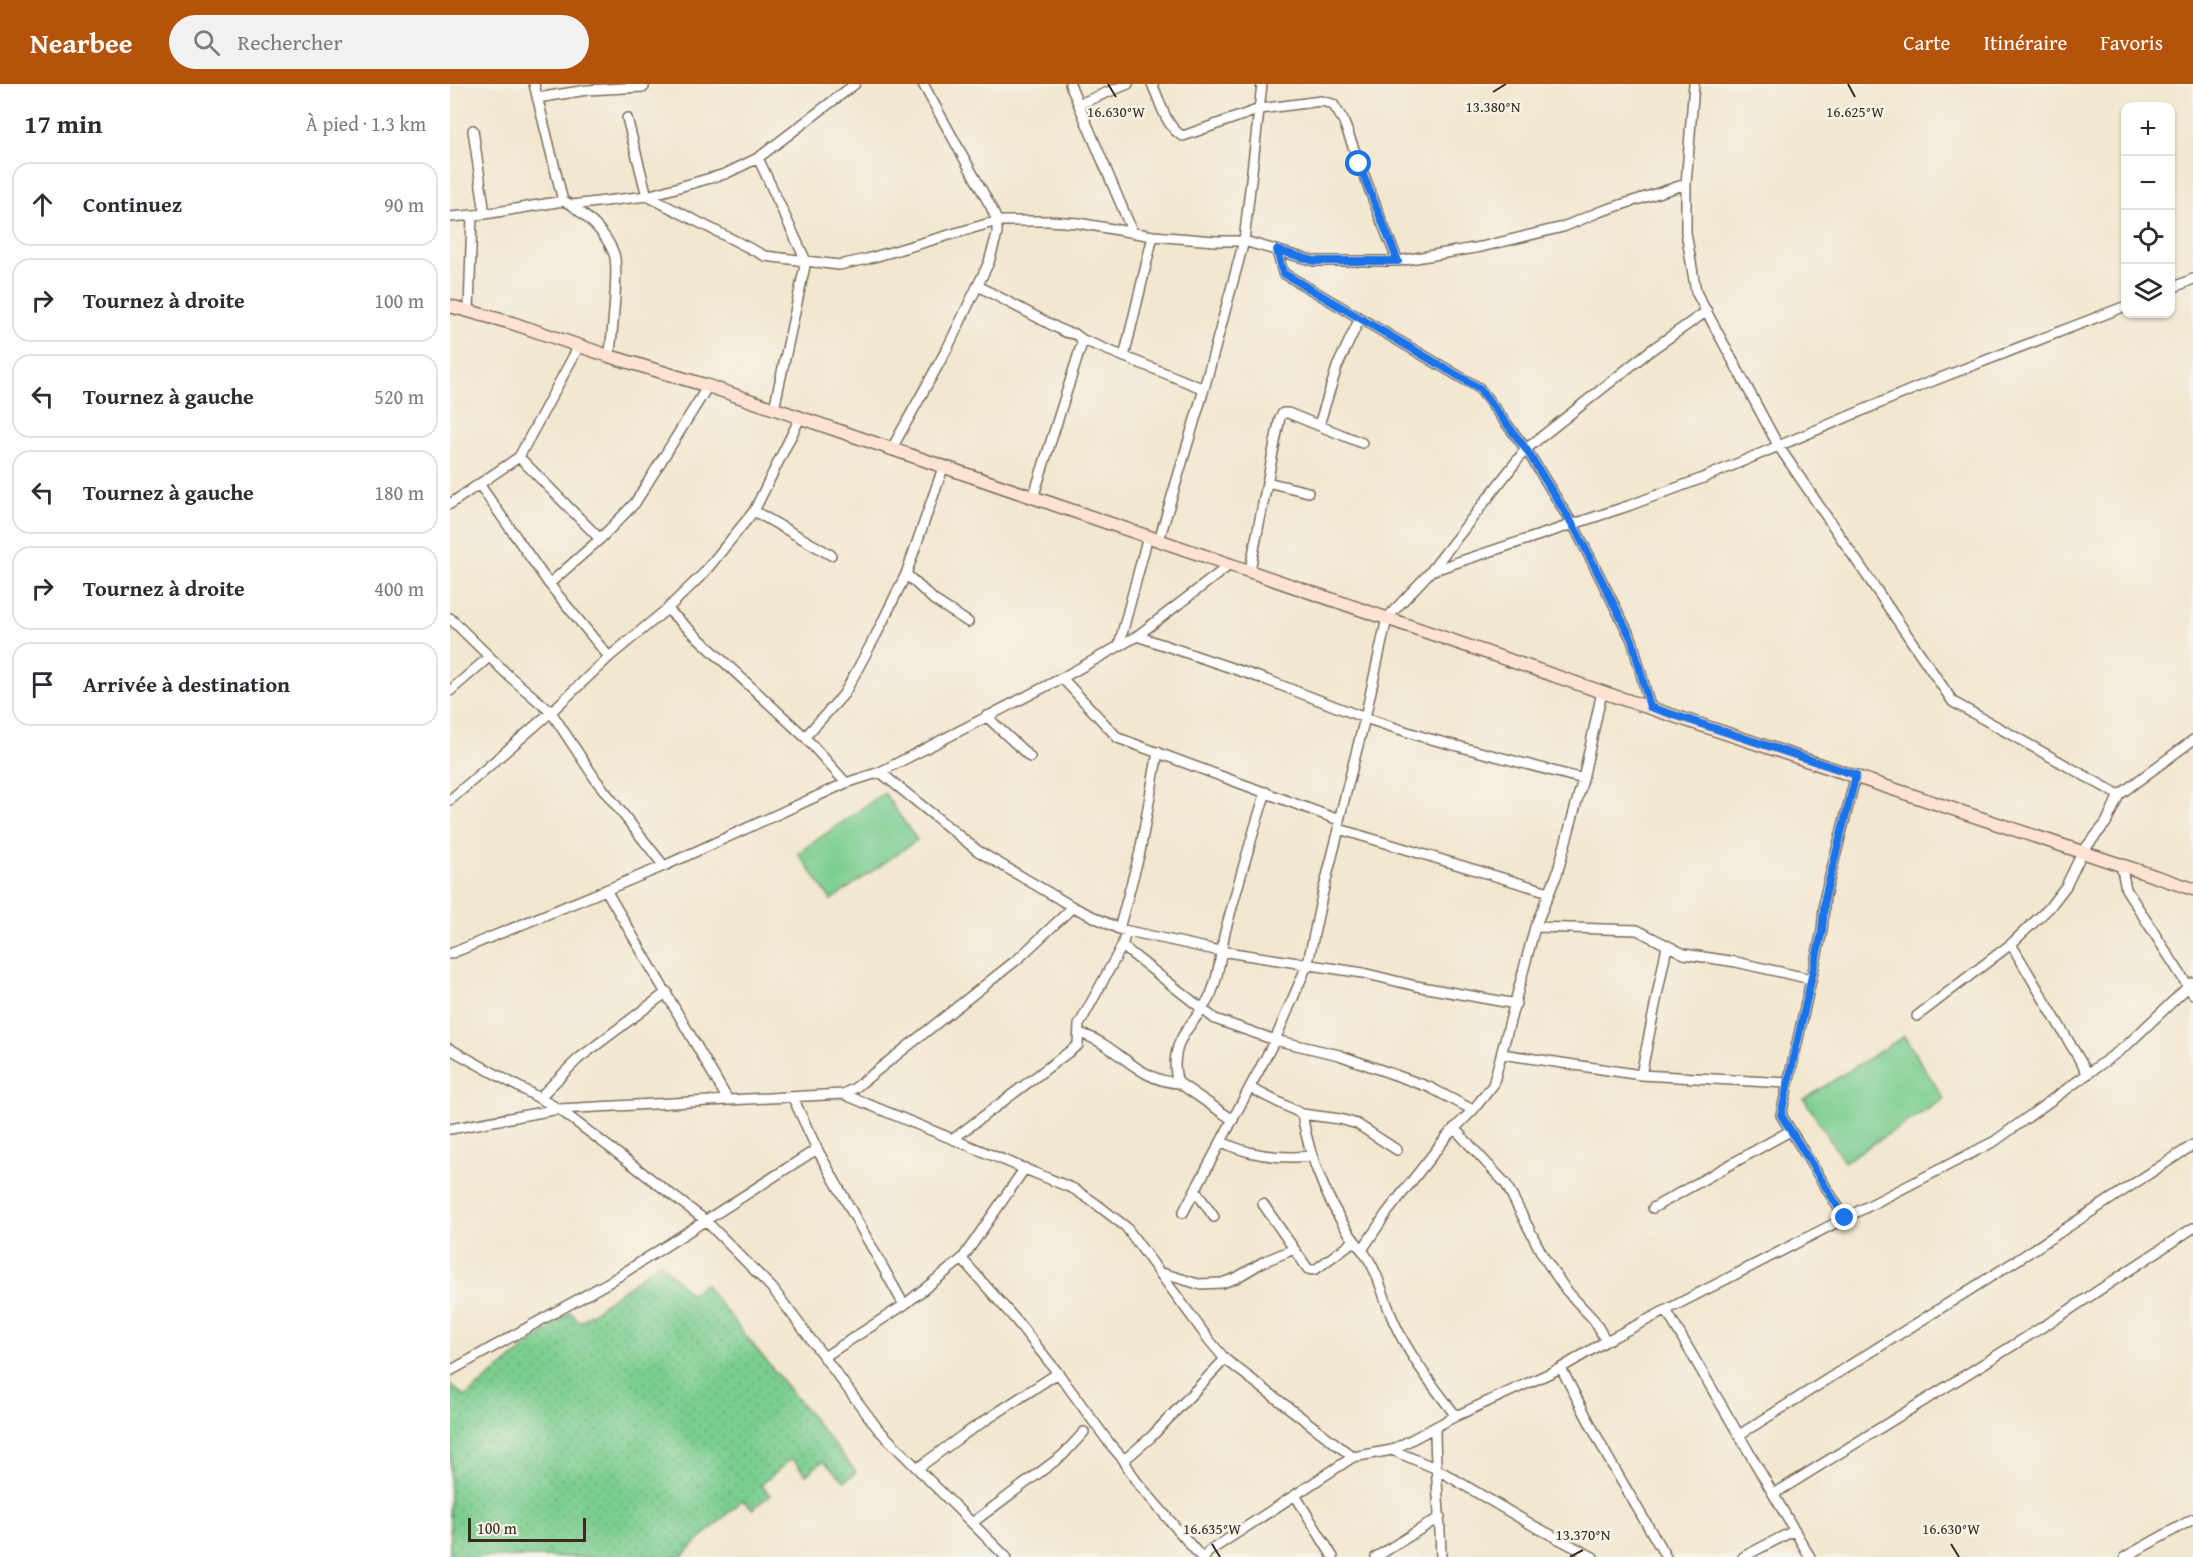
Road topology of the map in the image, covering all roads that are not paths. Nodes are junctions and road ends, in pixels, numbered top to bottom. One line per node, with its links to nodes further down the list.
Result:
1 (534, 84): 11 (street)
2 (855, 84): 10 (street)
3 (923, 84): 23 (street)
4 (1070, 84): 12 (street)
5 (1128, 84): 12 (street)
6 (1152, 84): 13 (street)
7 (1262, 84): 13 (street)
8 (1694, 84): 17 (street)
9 (644, 87): 11 (street)
10 (844, 88): 16 (street)
11 (537, 98): 19 (street)
12 (1079, 104): 24 (street)
13 (1260, 109): 26 (street); 29 (street)
14 (627, 118): 18 (street)
15 (473, 130): 20 (street)
16 (758, 158): 18 (street); 28 (street)
17 (1686, 184): 29 (street); 36 (street)
18 (647, 196): 19 (street); 28 (street)
19 (567, 203): 20 (street); 40 (street)
20 (485, 214): 21 (street)
21 (472, 216): 22 (street); 35 (street)
22 (450, 218)
23 (997, 221): 24 (street); 28 (street); 31 (street)
24 (1133, 233): 25 (street)
25 (1153, 236): 26 (street); 41 (street)
26 (1244, 241): 27 (street); 43 (street)
27 (1277, 250): 29 (street); 37 (street)
28 (806, 261): 44 (street)
29 (1398, 261)
30 (2193, 279): 32 (street)
31 (978, 286): 38 (street); 50 (street)
32 (2175, 287)
33 (452, 307): 35 (main road)
34 (2121, 308): 48 (street)
35 (469, 310): 39 (main road)
36 (1707, 311): 48 (street); 49 (street)
37 (1360, 318): 46 (street); 49 (street)
38 (1083, 340): 41 (street); 56 (street)
39 (579, 346): 40 (main road); 51 (street)
40 (609, 356): 42 (main road)
41 (1124, 357): 43 (street)
42 (708, 386): 44 (main road); 61 (street)
43 (1204, 389): 60 (street)
44 (774, 409): 45 (main road)
45 (800, 418): 50 (main road); 58 (street)
46 (1319, 425): 47 (street); 53 (street)
47 (1362, 443)
48 (1779, 447): 59 (street); 92 (street)
49 (1526, 449): 59 (street); 65 (street)
50 (891, 450): 52 (main road)
51 (519, 457): 54 (street); 61 (street)
52 (943, 468): 56 (main road); 66 (street)
53 (1267, 482): 55 (street); 64 (street)
54 (479, 484): 57 (street); 67 (street)
55 (1308, 492)
56 (1033, 498): 60 (main road)
57 (450, 504)
58 (754, 511): 62 (street); 68 (street)
59 (1572, 524): 65 (street); 79 (street)
60 (1153, 538): 63 (main road); 73 (street)
61 (600, 539): 67 (street)
62 (831, 555)
63 (1231, 564): 64 (main road); 72 (street)
64 (1250, 570): 70 (main road)
65 (1431, 571): 70 (street)
66 (906, 574): 71 (street); 83 (street)
67 (549, 584): 75 (street)
68 (667, 609): 75 (street); 83 (street)
69 (450, 618): 74 (street)
70 (1387, 618): 78 (main road); 82 (street)
71 (968, 622)
72 (1137, 636): 73 (street); 82 (street)
73 (1119, 645): 76 (street)
74 (489, 657): 77 (street); 80 (street)
75 (609, 657): 80 (street)
76 (1062, 678): 81 (street); 85 (street)
77 (450, 691)
78 (1602, 692): 79 (main road); 89 (street)
79 (1650, 707): 88 (main road)
80 (551, 712): 93 (street); 97 (street)
81 (986, 716): 86 (street); 87 (street)
82 (1365, 718): 89 (street); 94 (street)
83 (805, 737): 90 (street)
84 (2193, 740): 92 (street)
85 (1158, 752): 91 (street); 103 (street)
86 (1030, 756)
87 (880, 772): 90 (street); 101 (street)
88 (1856, 775): 95 (main road); 110 (street)
89 (1583, 779): 100 (street)
90 (846, 783): 97 (street)
91 (1266, 792): 94 (street); 107 (street)
92 (2119, 795): 95 (street)
93 (450, 800)
94 (1339, 825): 100 (street); 109 (street)
95 (2083, 851): 96 (main road); 104 (street)
96 (2121, 865): 98 (main road); 111 (street)
97 (664, 866): 99 (street)
98 (2193, 889)
99 (606, 890): 108 (street); 112 (street)
100 (1549, 891): 102 (street)
101 (1073, 907): 103 (street); 125 (street)
102 (1535, 927): 106 (street); 113 (street)
103 (1123, 930): 105 (street); 107 (street)
104 (2011, 944): 115 (street); 120 (street)
105 (1122, 946): 114 (street); 116 (street)
106 (1667, 946): 110 (street); 121 (street)
107 (1220, 951): 109 (street); 114 (street)
108 (450, 954)
109 (1308, 963): 113 (street); 117 (street)
110 (1811, 979): 123 (street)
111 (2192, 988): 120 (street)
112 (667, 992): 126 (street); 128 (street)
113 (1515, 1004): 119 (street)
114 (1202, 1009): 117 (street); 122 (street)
115 (1917, 1016)
116 (1079, 1034): 122 (street); 136 (street)
117 (1275, 1041): 124 (street); 130 (street)
118 (450, 1049): 126 (street)
119 (1502, 1054): 121 (street); 130 (street)
120 (2088, 1074): 148 (street)
121 (1641, 1075): 123 (street)
122 (1179, 1083): 132 (street)
123 (1787, 1083): 135 (street)
124 (1250, 1088): 131 (street); 132 (street)
125 (843, 1094): 127 (street); 136 (street)
126 (539, 1098): 129 (street)
127 (793, 1098): 128 (street); 139 (street)
128 (728, 1100): 129 (street)
129 (559, 1109): 134 (street); 149 (street)
130 (1473, 1110): 133 (street)
131 (1302, 1114): 140 (street); 141 (street)
132 (1233, 1119): 137 (street)
133 (1454, 1128): 153 (street); 158 (street)
134 (450, 1130)
135 (1790, 1131): 145 (street); 148 (street)
136 (953, 1139): 142 (street)
137 (1222, 1142): 141 (street); 143 (street)
138 (2193, 1145): 167 (street)
139 (817, 1149): 149 (street); 156 (street)
140 (1397, 1150)
141 (1312, 1156): 151 (street)
142 (1025, 1168): 154 (street); 155 (street)
143 (1195, 1190): 146 (street); 147 (street)
144 (1263, 1204): 152 (street)
145 (1653, 1208)
146 (1183, 1212)
147 (1214, 1216)
148 (1845, 1218): 157 (street)
149 (705, 1221): 159 (street); 162 (street)
150 (2193, 1228): 173 (street)
151 (1354, 1241): 152 (street); 153 (street)
152 (1294, 1249): 155 (street)
153 (1362, 1250): 164 (street)
154 (962, 1259): 156 (street); 163 (street)
155 (1160, 1272): 160 (street)
156 (904, 1305): 159 (street)
157 (1666, 1310): 158 (street); 167 (street)
158 (1606, 1341): 161 (street)
159 (824, 1357): 171 (street)
160 (1225, 1359): 169 (street); 170 (street)
161 (1561, 1368): 164 (street); 185 (street)
162 (450, 1371)
163 (1058, 1373): 170 (street); 171 (street)
164 (1456, 1416): 165 (street)
165 (1435, 1427): 168 (street); 172 (street)
166 (1084, 1432): 177 (street)
167 (1739, 1434): 173 (street)
168 (1392, 1450): 169 (street); 172 (street)
169 (1353, 1457): 174 (street)
170 (1123, 1459): 180 (street)
171 (918, 1468): 177 (street)
172 (1435, 1468): 175 (street); 184 (street)
173 (1774, 1494): 178 (street)
174 (1295, 1495): 180 (street); 181 (street)
175 (1440, 1517): 182 (street); 183 (street)
176 (2193, 1519): 188 (street)
177 (972, 1523): 179 (street)
178 (1795, 1530): 186 (street); 187 (street)
179 (1006, 1557)
180 (1203, 1557)
181 (1333, 1557)
182 (1377, 1557)
183 (1441, 1557)
184 (1593, 1557)
185 (1666, 1557)
186 (1743, 1557)
187 (1809, 1557)
188 (2125, 1557)

